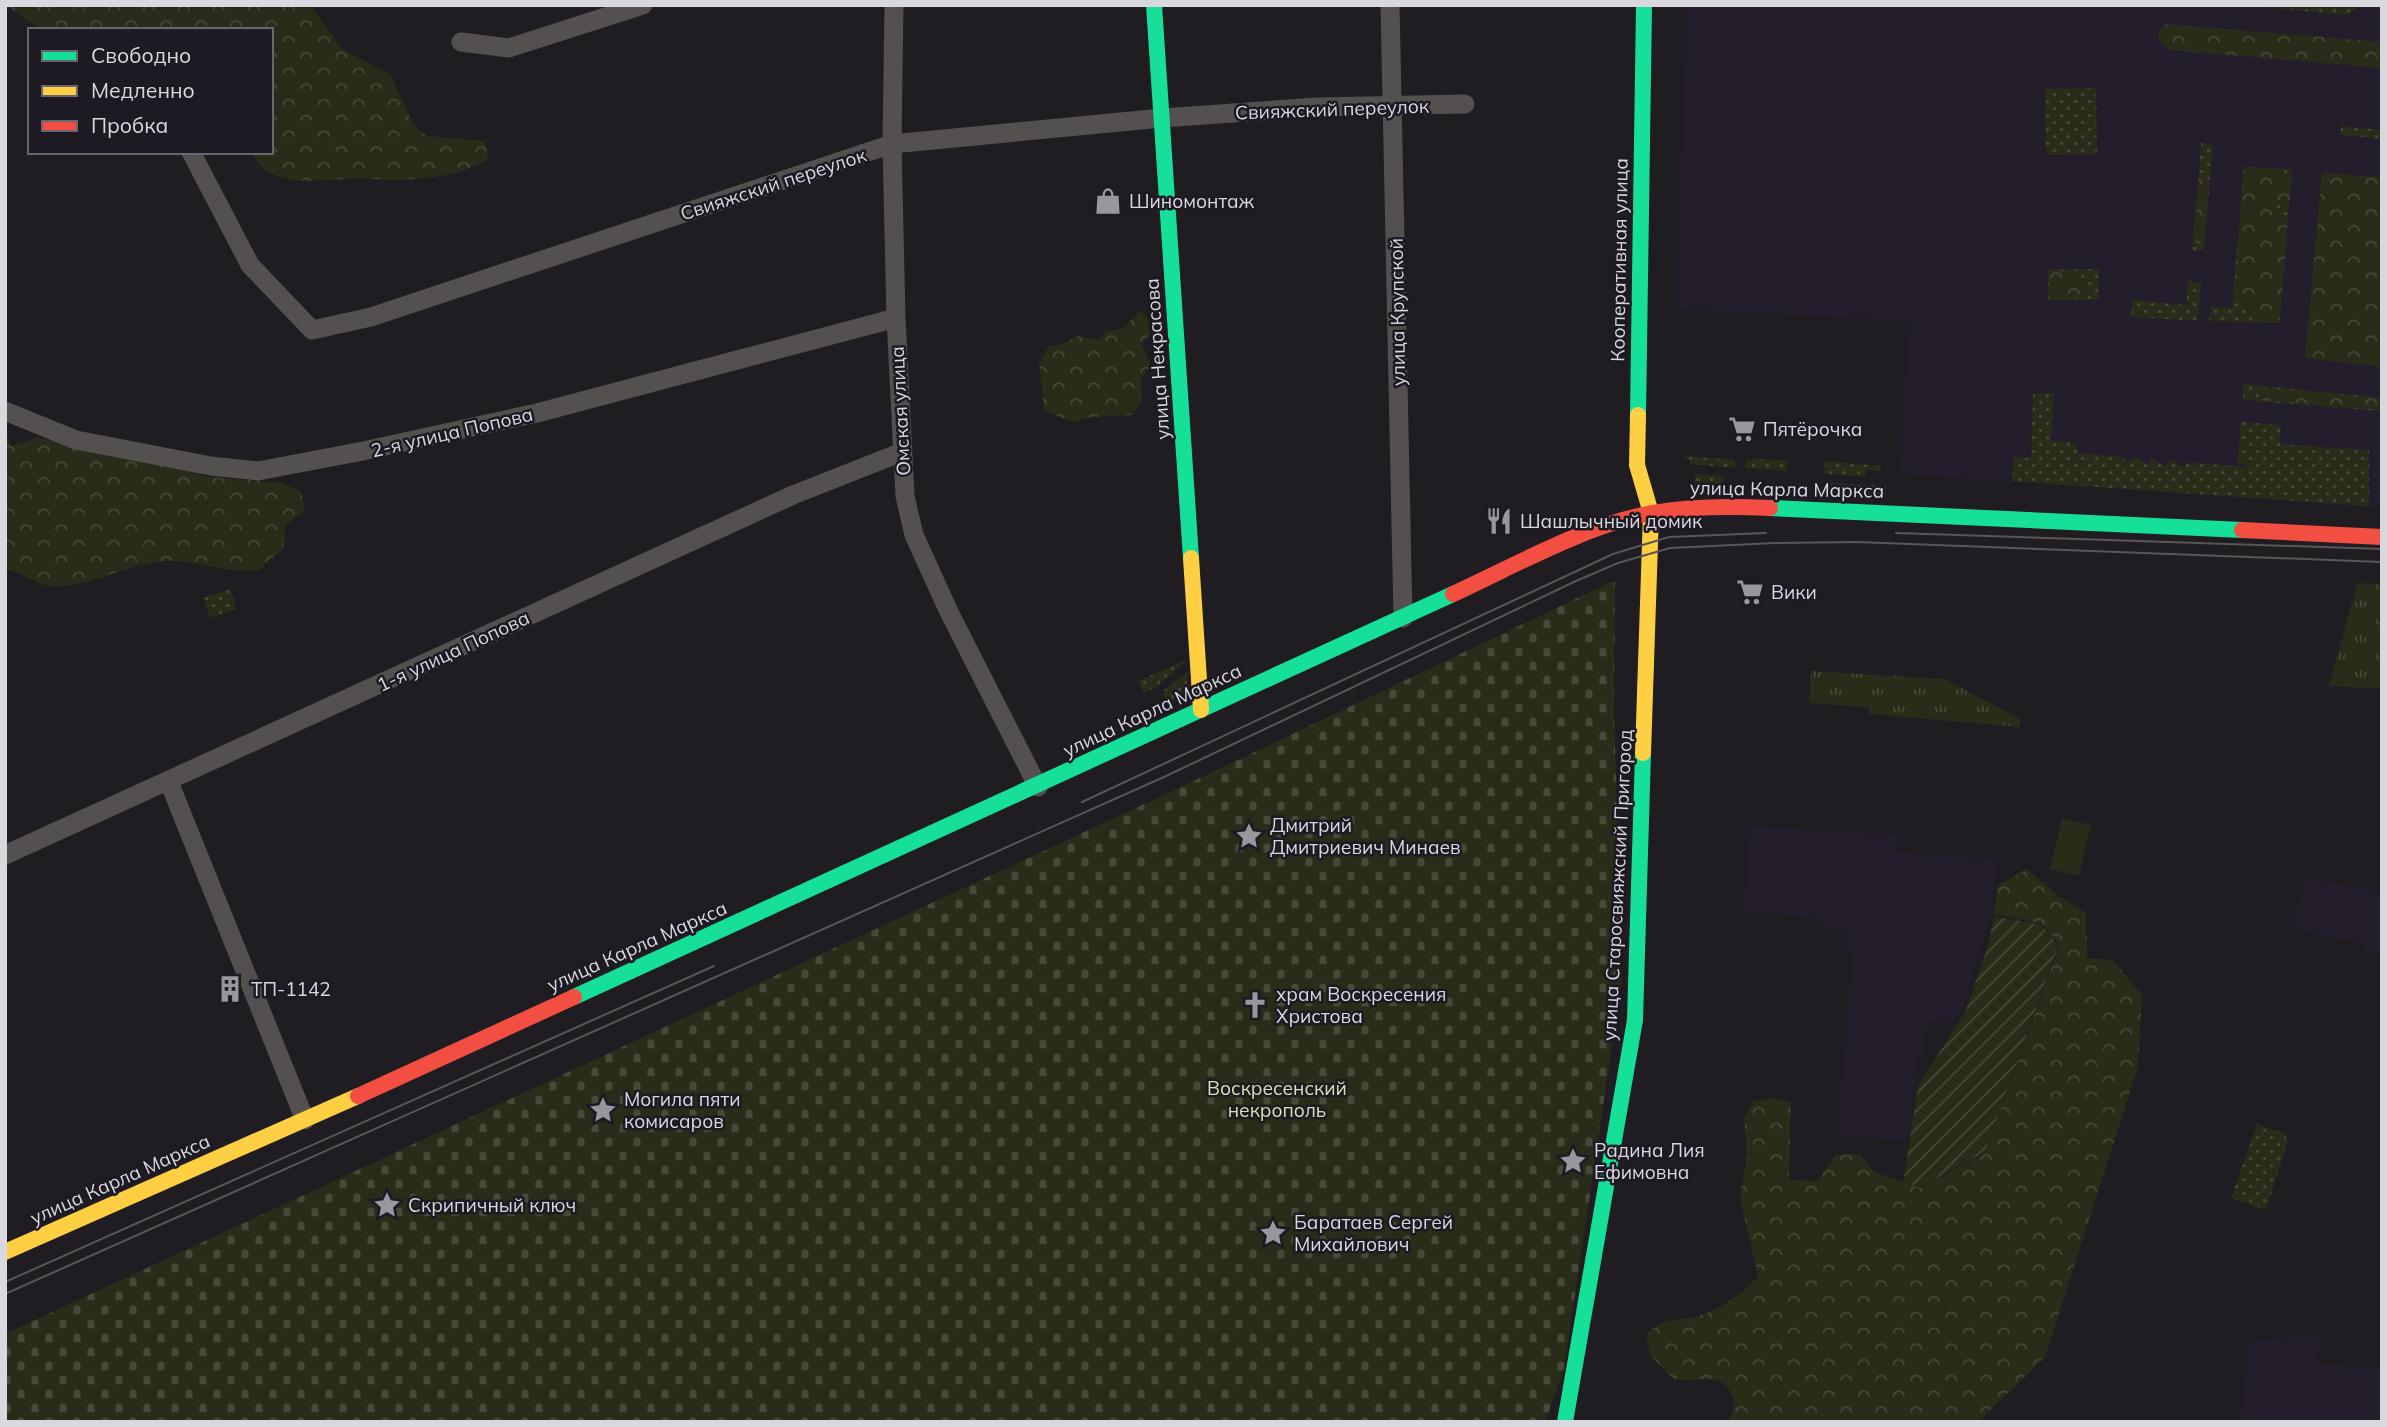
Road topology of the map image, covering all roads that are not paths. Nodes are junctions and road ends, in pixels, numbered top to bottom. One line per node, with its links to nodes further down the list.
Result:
1 (643, 5): 6 (street)
2 (894, 5): 10 (street, Омская улица)
3 (1154, 5): 9 (main road, улица Некрасова)
4 (1390, 5): 8 (street, улица Крупской)
5 (1644, 5): 15 (main road, Кооперативная улица)
6 (461, 42)
7 (1465, 104): 8 (street, Свияжский переулок)
8 (1392, 106): 9 (street, Свияжский переулок); 17 (street, улица Крупской)
9 (1162, 118): 10 (street, Свияжский переулок); 18 (main road, улица Некрасова)
10 (892, 144): 11 (street, Свияжский переулок); 12 (street, Омская улица)
11 (192, 154)
12 (896, 318): 13 (street, 2-я улица Попова); 14 (street, Омская улица)
13 (5, 411)
14 (902, 452): 19 (street, 1-я улица Попова); 20 (street, Омская улица)
15 (1651, 513): 16 (main road, улица Карла Маркса); 17 (main road, улица Карла Маркса); 24 (main road, улица Старосвияжский Пригород)
16 (2382, 537)
17 (1403, 618): 18 (main road, улица Карла Маркса)
18 (1201, 710): 20 (main road, улица Карла Маркса)
19 (169, 782): 21 (street, 1-я улица Попова); 22 (street)
20 (1038, 787): 22 (main road, улица Карла Маркса)
21 (5, 855)
22 (305, 1120): 23 (main road, улица Карла Маркса)
23 (5, 1252)
24 (1565, 1422)

